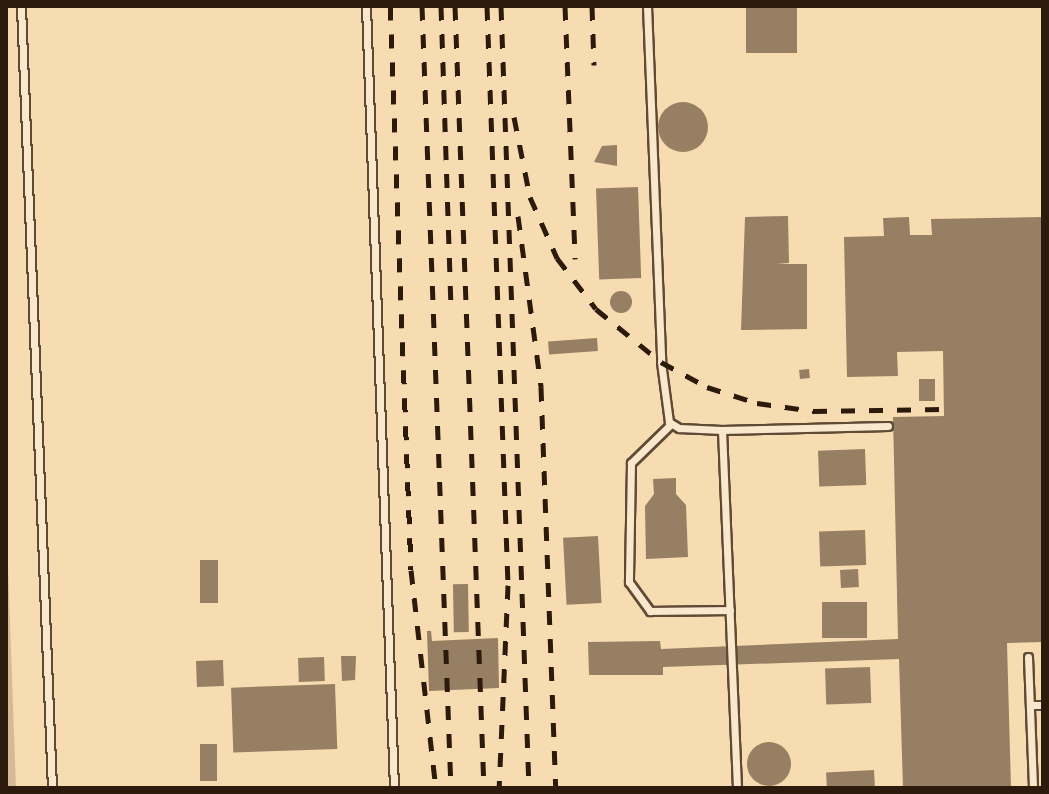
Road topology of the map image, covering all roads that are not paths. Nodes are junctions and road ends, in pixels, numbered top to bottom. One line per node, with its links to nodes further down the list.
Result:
1 (21, 6): 11 (lane)
2 (366, 6): 12 (lane)
3 (647, 6): 4 (lane)
4 (671, 424): 6 (lane); 7 (lane)
5 (888, 426): 6 (lane)
6 (722, 430): 7 (lane)
7 (730, 610): 13 (lane)
8 (1028, 657): 9 (lane)
9 (1030, 705): 10 (lane); 14 (lane)
10 (1043, 705)
11 (52, 788)
12 (394, 788)
13 (737, 788)
14 (1033, 788)

